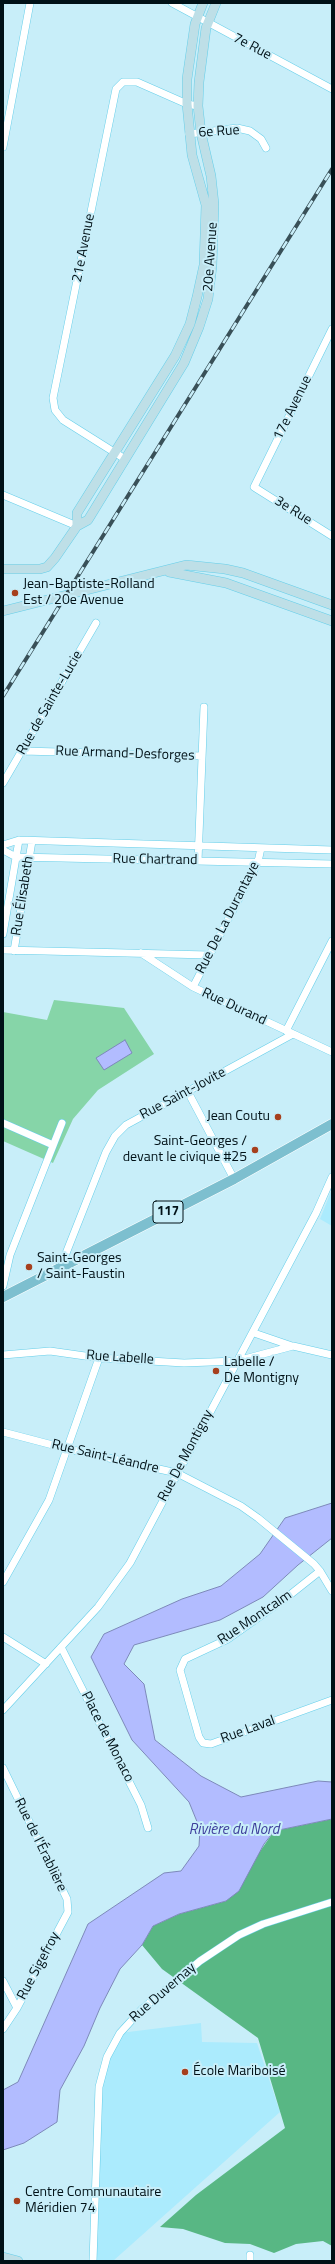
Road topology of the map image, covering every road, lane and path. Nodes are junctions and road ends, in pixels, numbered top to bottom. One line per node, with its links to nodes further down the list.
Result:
1 (30, 3): 12 (street)
2 (172, 3): 5 (street, 7e Rue)
3 (203, 3): 5 (street, 20e Avenue)
4 (216, 3): 6 (street, 20e Avenue)
5 (197, 18): 6 (street, 7e Rue); 8 (street, 20e Avenue)
6 (208, 24): 7 (street, 7e Rue); 9 (street, 20e Avenue)
7 (332, 89)
8 (187, 104): 9 (street, 21e Avenue); 11 (street, 20e Avenue); 15 (street, 21e Avenue)
9 (198, 106): 10 (street, 20e Avenue)
10 (201, 132): 11 (street, 6e Rue); 13 (street, 6e Rue); 16 (street, 20e Avenue)
11 (189, 134): 15 (street, 20e Avenue)
12 (3, 147)
13 (266, 148)
14 (332, 328): 17 (street, 17e Avenue)
15 (115, 452): 16 (street, 21e Avenue); 19 (street, 20e Avenue)
16 (125, 459): 19 (street, 20e Avenue)
17 (254, 487): 20 (street, 3e Rue)
18 (3, 495): 19 (street)
19 (77, 526): 21 (street, 20e Avenue)
20 (332, 536)
21 (3, 569)
22 (166, 571): 23 (street); 24 (street); 26 (street)
23 (294, 591): 24 (street); 25 (street)
24 (289, 604): 27 (street)
25 (332, 605)
26 (3, 611)
27 (332, 621)
28 (96, 623): 30 (street, Rue de Sainte-Lucie)
29 (204, 707): 31 (street)
30 (23, 750): 31 (street, Rue Armand-Desforges); 32 (street, Rue de Sainte-Lucie)
31 (202, 756): 36 (street)
32 (3, 783)
33 (19, 840): 34 (street, Rue Chartrand); 35 (street, Rue Chartrand); 41 (street, Rue Élisabeth)
34 (32, 841): 36 (street, Rue Chartrand); 42 (street, Rue Élisabeth)
35 (3, 845)
36 (198, 846): 37 (street, Rue Chartrand); 43 (street)
37 (261, 848): 39 (street, Rue Chartrand); 44 (street, Rue De La Durantaye)
38 (3, 850): 41 (street, Rue Chartrand)
39 (308, 850): 40 (street, Rue Chartrand); 45 (street)
40 (332, 850)
41 (16, 857): 42 (street, Rue Chartrand); 47 (street, Rue Élisabeth)
42 (29, 857): 43 (street, Rue Chartrand); 50 (street, Rue Élisabeth)
43 (198, 861): 44 (street, Rue Chartrand)
44 (258, 862): 45 (street, Rue Chartrand); 52 (street, Rue De La Durantaye)
45 (308, 864): 46 (street, Rue Chartrand)
46 (332, 864)
47 (3, 934)
48 (332, 941): 54 (street)
49 (3, 950): 50 (street)
50 (14, 951): 51 (street)
51 (141, 953): 52 (street); 53 (street, Rue Durand)
52 (209, 955): 53 (street, Rue De La Durantaye)
53 (193, 988): 54 (street, Rue Durand)
54 (290, 1032): 55 (street, Rue Durand); 56 (street, Rue Saint-Jovite)
55 (332, 1052)
56 (188, 1092): 62 (street); 63 (street, Rue Saint-Jovite)
57 (3, 1123): 60 (street)
58 (62, 1123): 60 (street)
59 (332, 1124): 62 (main road, 117)
60 (53, 1145): 64 (street)
61 (332, 1176): 66 (street, Rue De Montigny)
62 (234, 1179): 63 (main road, 117)
63 (61, 1266): 65 (main road, 117)
64 (3, 1286)
65 (3, 1297)
66 (254, 1333): 67 (street); 71 (street, Rue De Montigny)
67 (292, 1346): 69 (street); 71 (street, Rue Labelle)
68 (3, 1355): 70 (street, Rue Labelle)
69 (332, 1355)
70 (99, 1358): 71 (street, Rue Labelle); 73 (street)
71 (237, 1361): 74 (street, Rue De Montigny)
72 (3, 1432): 73 (street, Rue Saint-Léandre)
73 (68, 1449): 74 (street, Rue Saint-Léandre); 76 (street)
74 (177, 1473): 75 (street, Rue Saint-Léandre); 79 (street, Rue De Montigny)
75 (320, 1571): 77 (street, Rue Saint-Léandre); 80 (street, Rue Montcalm)
76 (3, 1582)
77 (332, 1591)
78 (3, 1637): 81 (street)
79 (61, 1647): 81 (street, Rue De Montigny); 85 (street, Place de Monaco)
80 (185, 1659): 82 (street, Rue Laval)
81 (46, 1664): 83 (street, Rue De Montigny)
82 (332, 1700)
83 (3, 1710)
84 (3, 1768): 86 (street, Rue de l'Érablière)
85 (148, 1828)
86 (67, 1899): 89 (street, Rue Sigefroy)
87 (332, 1902): 93 (street, Rue Duvernay)
88 (3, 1981): 89 (street)
89 (17, 2008): 90 (street, Rue Sigefroy)
90 (3, 2029)
91 (3, 2257): 92 (street)
92 (18, 2261)
93 (93, 2261)

